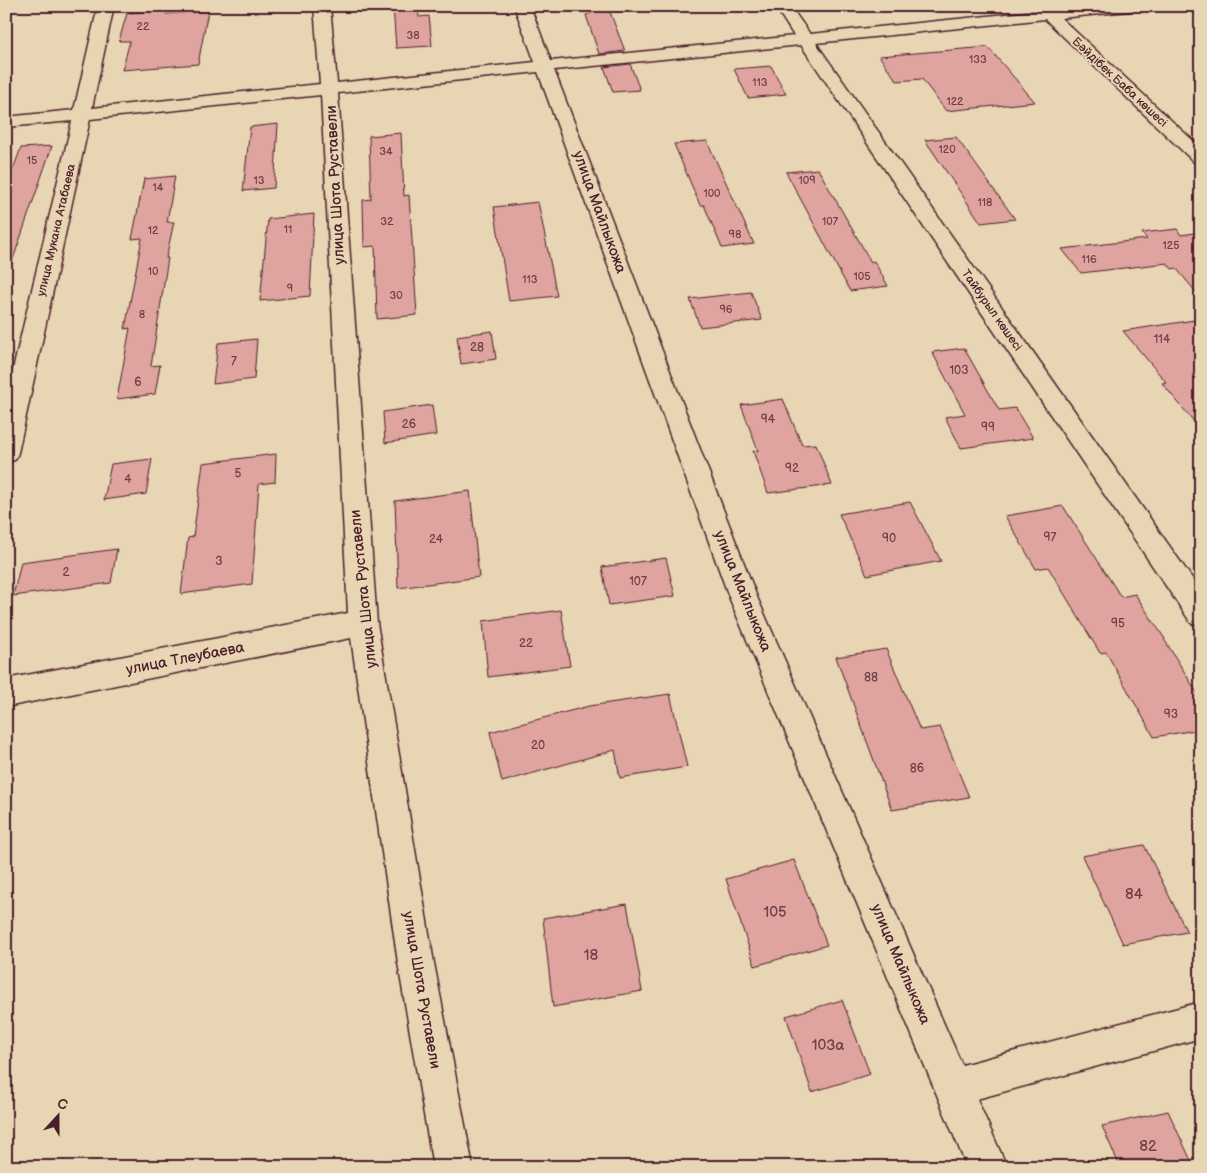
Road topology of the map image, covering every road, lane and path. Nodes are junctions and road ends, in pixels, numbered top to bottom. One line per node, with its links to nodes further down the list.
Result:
1 (106, 6): 10 (street, улица Мукана Атабаева)
2 (322, 6): 9 (street, улица Шота Руставели)
3 (522, 6): 8 (street, улица Майлыкожа)
4 (782, 6): 7 (street, Тайбурыл көшесі)
5 (1129, 6): 6 (street)
6 (1045, 11): 7 (street); 12 (street, Бәйдібек Баба көшесі)
7 (805, 39): 8 (street); 14 (street, Тайбурыл көшесі)
8 (545, 66): 9 (street); 18 (street, улица Майлыкожа)
9 (329, 89): 10 (street); 15 (street, улица Шота Руставели)
10 (82, 114): 11 (street); 13 (street, улица Мукана Атабаева)
11 (6, 122)
12 (1201, 158)
13 (6, 453)
14 (1201, 614)
15 (363, 623): 16 (street, улица Тлеубаева); 19 (street, улица Шота Руставели)
16 (6, 693)
17 (1201, 1020): 18 (street)
18 (954, 1086): 20 (street, улица Майлыкожа)
19 (453, 1167)
20 (987, 1167)

